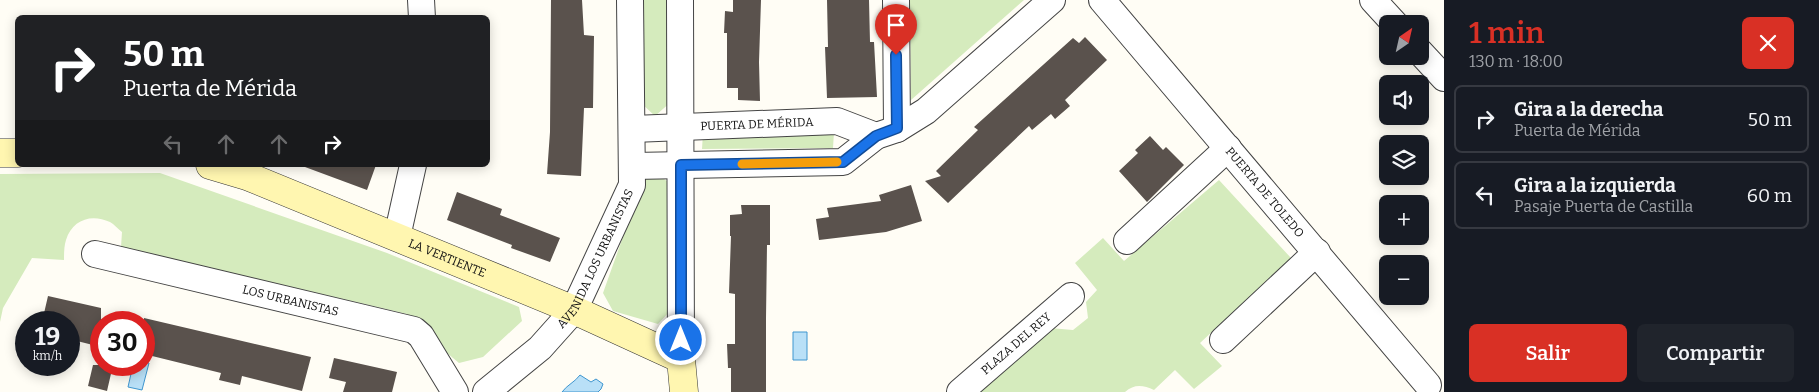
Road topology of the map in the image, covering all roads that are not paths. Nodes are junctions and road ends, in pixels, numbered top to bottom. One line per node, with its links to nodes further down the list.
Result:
1 (421, 0): 8 (street)
2 (630, 0): 13 (street, AVENIDA LOS URBANISTAS)
3 (680, 0): 12 (street)
4 (896, 0): 14 (street)
5 (1052, 0): 14 (street)
6 (1102, 0): 15 (street, PUERTA DE TOLEDO)
7 (1373, 0): 9 (street)
8 (422, 15)
9 (1387, 15)
10 (1429, 62): 11 (street)
11 (1444, 78)
12 (682, 127): 13 (street, PUERTA DE MÉRIDA); 14 (street, PUERTA DE MÉRIDA); 18 (street)
13 (633, 129): 19 (street, AVENIDA LOS URBANISTAS)
14 (887, 132): 18 (street)
15 (1228, 148): 23 (street); 24 (street, PUERTA DE TOLEDO)
16 (0, 153): 17 (street)
17 (15, 153)
18 (681, 165): 19 (street); 29 (street)
19 (633, 166): 27 (street, AVENIDA LOS URBANISTAS)
20 (217, 167): 22 (street, LA VERTIENTE)
21 (413, 167): 22 (street)
22 (397, 237): 27 (street, LA VERTIENTE)
23 (1127, 241)
24 (1316, 252): 28 (street); 30 (street, PUERTA DE TOLEDO)
25 (95, 254): 31 (street, LOS URBANISTAS)
26 (1071, 296): 34 (street, PLAZA DEL REY)
27 (574, 310): 29 (street, LA VERTIENTE); 32 (street, AVENIDA LOS URBANISTAS)
28 (1223, 340)
29 (682, 359): 33 (street)
30 (1431, 383)
31 (455, 392)
32 (486, 392)
33 (684, 392)
34 (960, 392)

